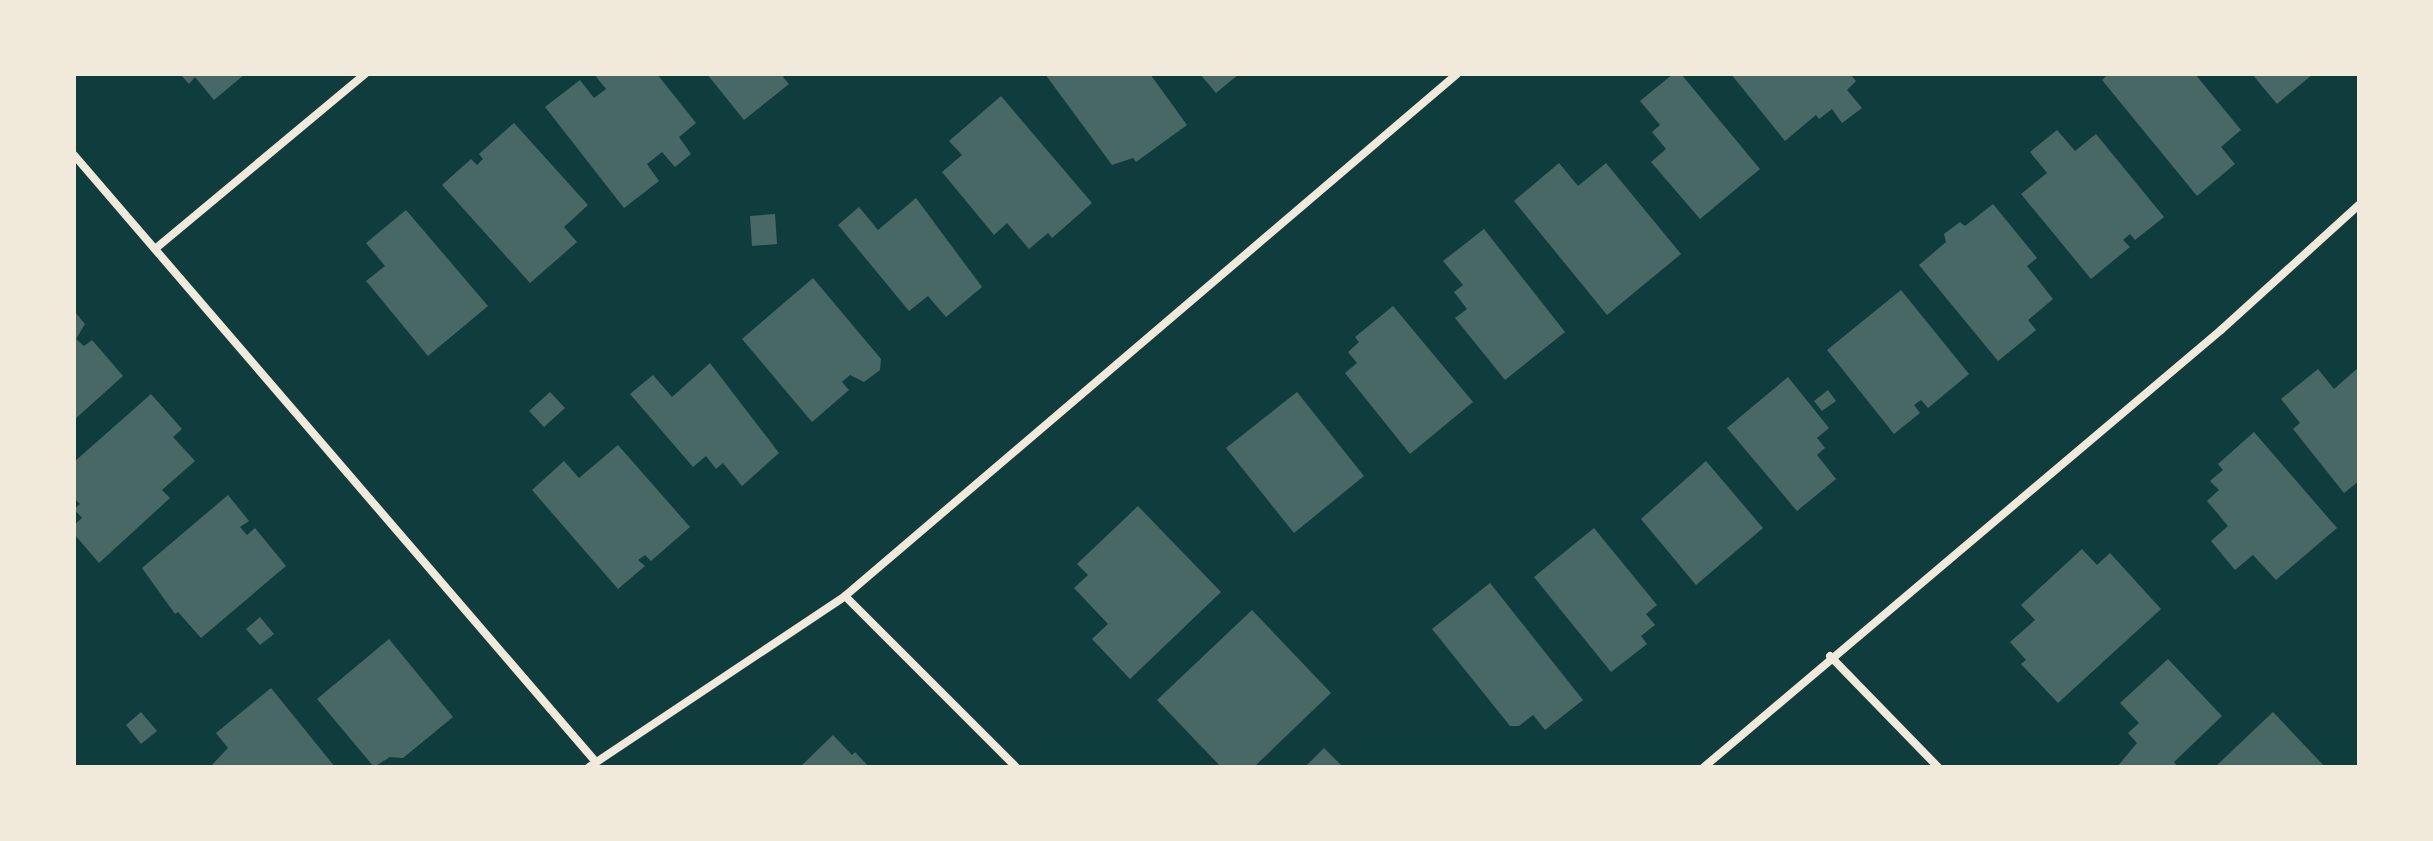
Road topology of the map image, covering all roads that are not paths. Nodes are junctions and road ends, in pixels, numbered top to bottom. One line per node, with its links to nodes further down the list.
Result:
1 (365, 74): 5 (street)
2 (1457, 74): 6 (street)
3 (74, 155): 5 (street)
4 (2359, 205): 7 (street)
5 (155, 249): 8 (street)
6 (845, 596): 8 (street); 9 (street)
7 (1830, 656): 10 (street); 11 (street)
8 (592, 764)
9 (1016, 767)
10 (1704, 767)
11 (1938, 767)

